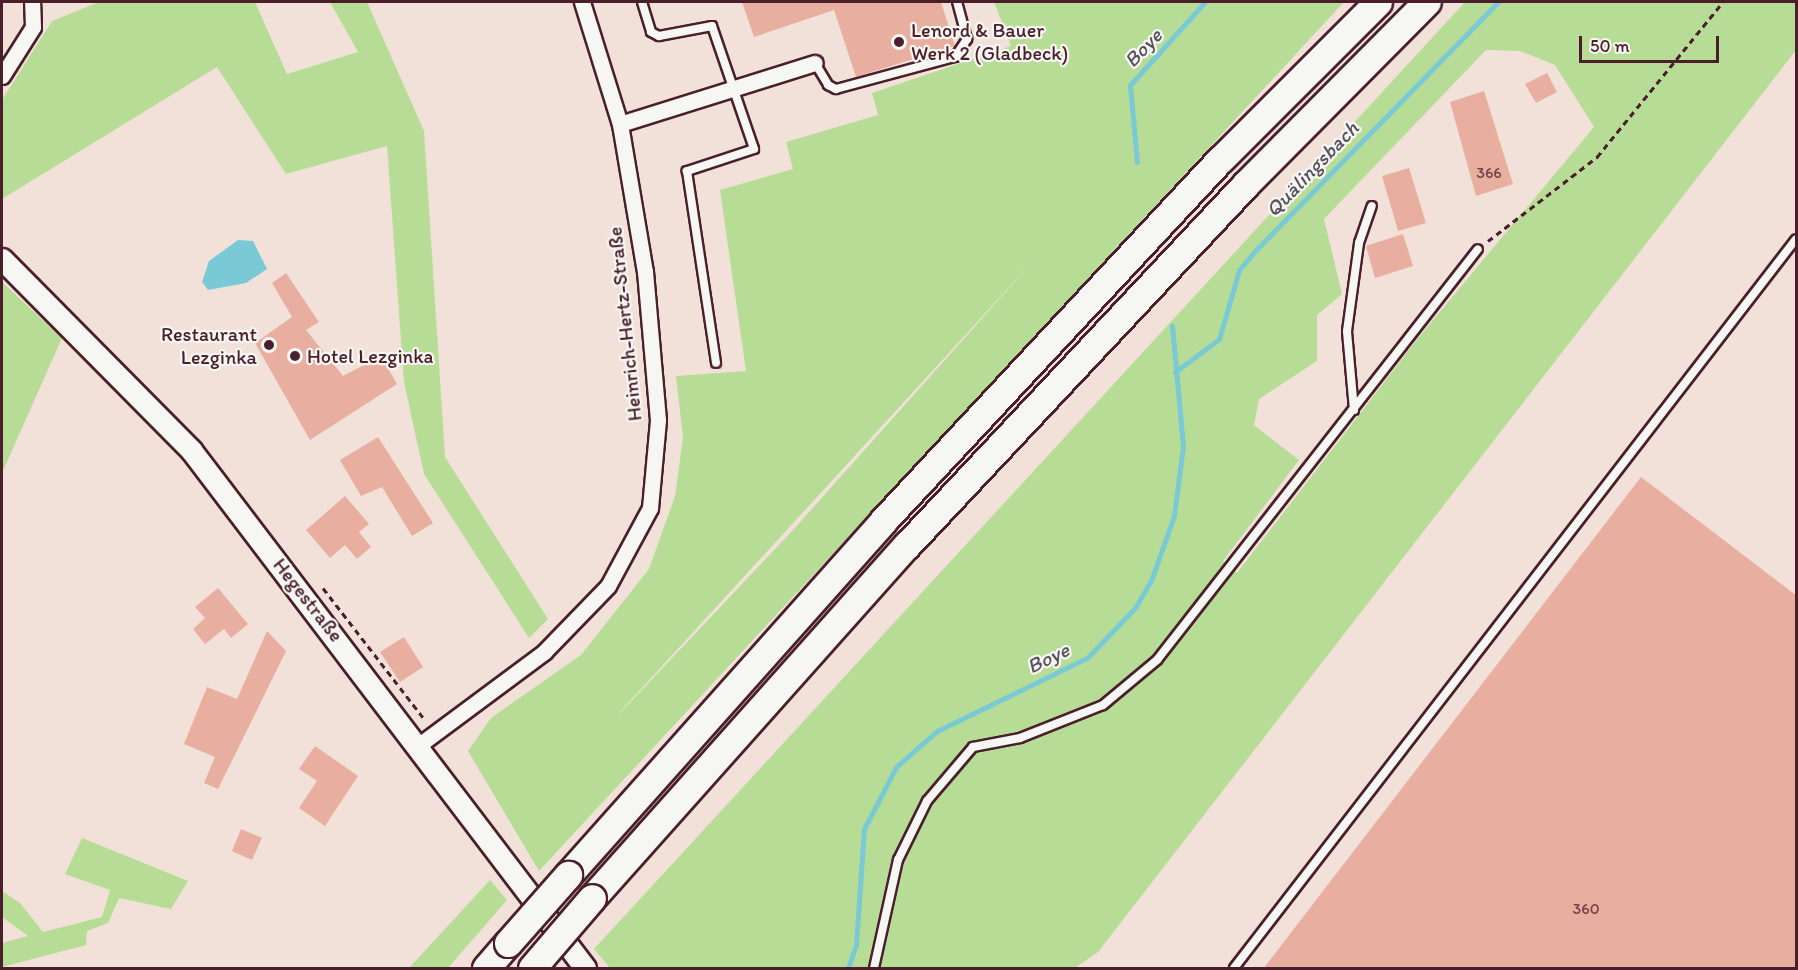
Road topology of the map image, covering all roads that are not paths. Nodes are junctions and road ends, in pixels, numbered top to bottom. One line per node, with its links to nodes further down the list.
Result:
1 (32, 2): 8 (street)
2 (582, 2): 10 (street, Heinrich-Hertz-Straße)
3 (642, 2): 9 (lane)
4 (957, 2): 7 (lane)
5 (1378, 2): 18 (highway, bridge)
6 (1427, 2): 19 (highway, bridge)
7 (816, 63): 9 (street)
8 (2, 76)
9 (736, 88): 10 (street); 15 (lane)
10 (620, 124): 17 (street, Heinrich-Hertz-Straße)
11 (1372, 206): 16 (lane)
12 (1797, 238): 22 (lane)
13 (1478, 249): 16 (lane)
14 (2, 259): 17 (street, Hegestraße)
15 (716, 363)
16 (1354, 410): 21 (lane)
17 (419, 744): 20 (street, Hegestraße)
18 (486, 969)
19 (532, 969)
20 (585, 969)
21 (874, 969)
22 (1234, 969)

